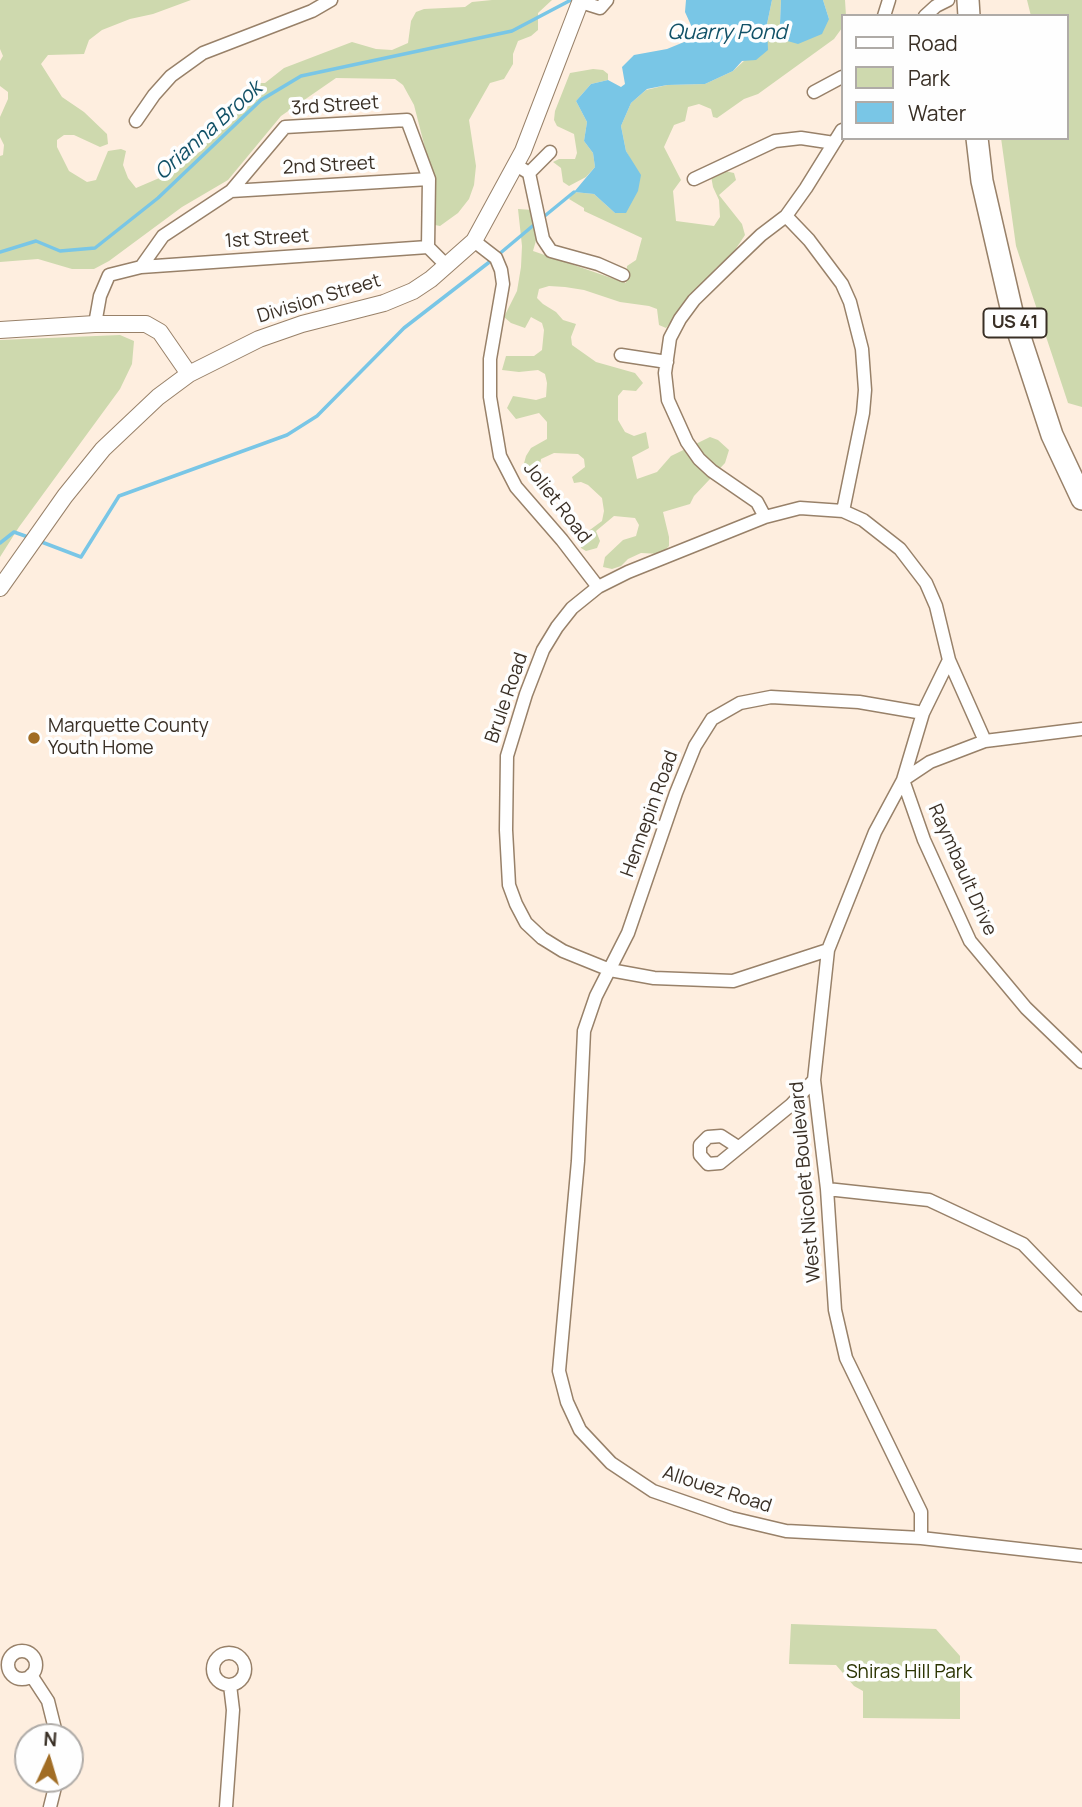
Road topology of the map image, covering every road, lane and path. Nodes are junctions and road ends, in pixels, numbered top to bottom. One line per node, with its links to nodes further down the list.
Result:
1 (331, 0): 8 (street)
2 (607, 0): 4 (street)
3 (948, 0): 5 (street)
4 (581, 1): 13 (street, Division Street)
5 (927, 14)
6 (841, 78): 7 (street)
7 (814, 92)
8 (136, 121)
9 (841, 132): 11 (street)
10 (977, 140): 28 (highway, US 41)
11 (834, 144): 15 (street); 17 (street)
12 (550, 152): 13 (street)
13 (522, 169): 18 (street, Division Street); 22 (street)
14 (429, 179): 16 (street, 2nd Street); 16 (street, 3rd Street); 19 (street)
15 (694, 179)
16 (231, 191): 21 (street)
17 (786, 216): 26 (street); 29 (street)
18 (474, 241): 20 (street, Division Street); 31 (street, Joliet Road)
19 (428, 247): 20 (street); 21 (street, 1st Street)
20 (447, 265): 27 (street, Division Street)
21 (141, 267): 23 (street, 1st Street)
22 (622, 275)
23 (95, 324): 24 (street); 27 (street)
24 (0, 330)
25 (621, 355): 26 (street)
26 (667, 362): 30 (street)
27 (190, 373): 32 (street, Division Street)
28 (1082, 499)
29 (843, 511): 30 (street, Brule Road); 33 (street)
30 (765, 517): 31 (street, Brule Road)
31 (598, 587): 39 (street, Brule Road)
32 (0, 588)
33 (949, 660): 34 (street, West Nicolet Boulevard); 36 (street)
34 (923, 713): 37 (street, West Nicolet Boulevard); 39 (street, Hennepin Road)
35 (1082, 729): 36 (street, West Nicolet Boulevard)
36 (985, 741): 37 (street, West Nicolet Boulevard)
37 (903, 780): 38 (street, West Nicolet Boulevard); 40 (street, Raymbault Drive)
38 (828, 950): 39 (street, Brule Road); 41 (street, West Nicolet Boulevard)
39 (610, 970): 45 (street, Allouez Road)
40 (1082, 1062)
41 (814, 1080): 42 (street); 43 (street, West Nicolet Boulevard)
42 (738, 1147)
43 (827, 1189): 44 (street); 45 (street, West Nicolet Boulevard)
44 (1082, 1305)
45 (921, 1538): 46 (street, Allouez Road)
46 (1082, 1556)
47 (31, 1675): 49 (street)
48 (230, 1685): 50 (street)
49 (54, 1723)
50 (226, 1807)

